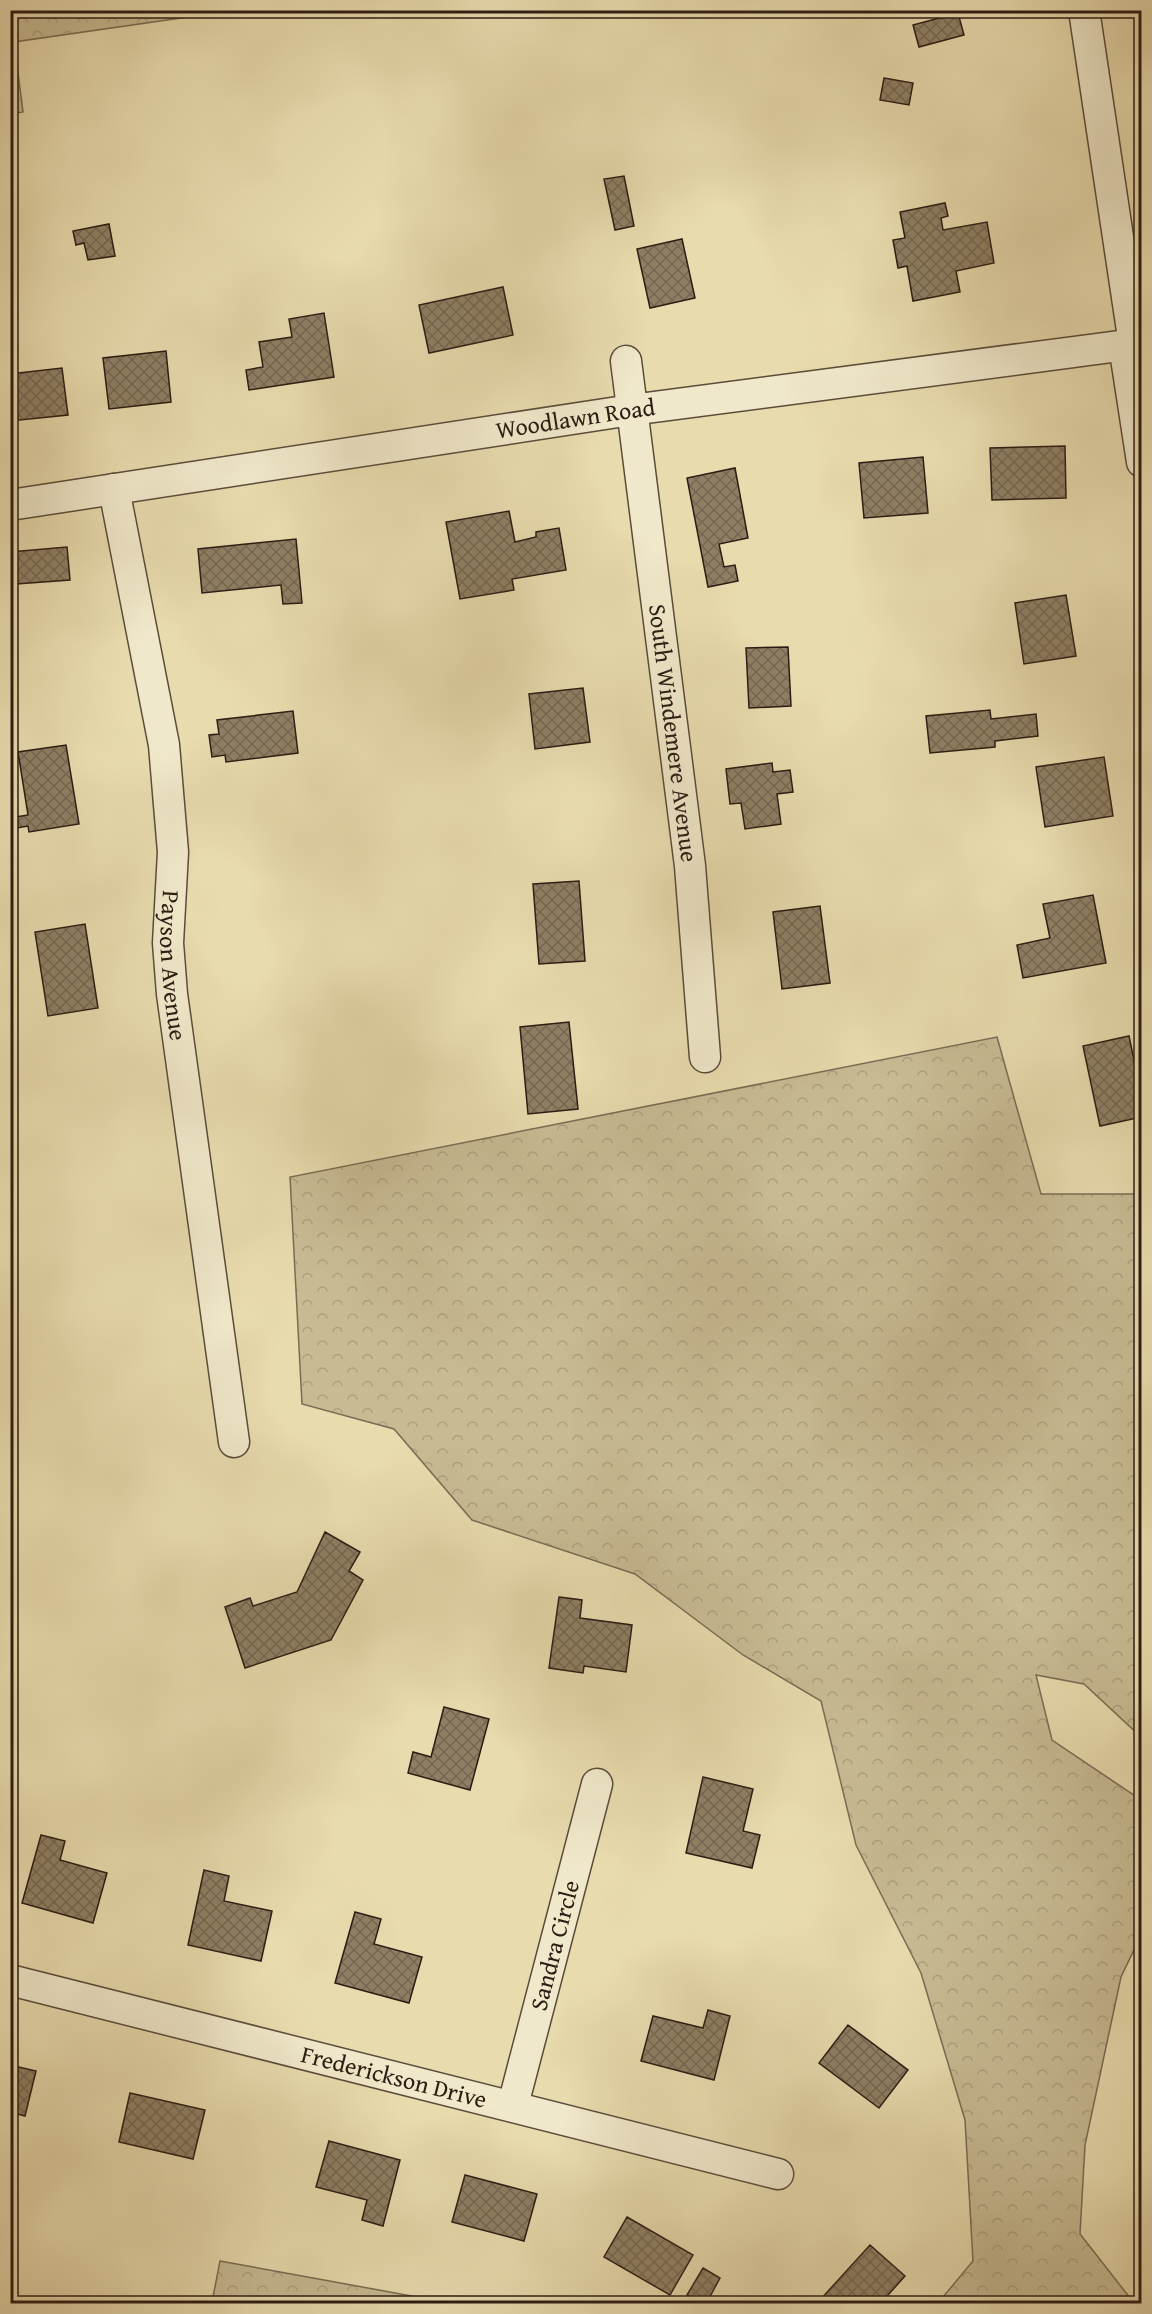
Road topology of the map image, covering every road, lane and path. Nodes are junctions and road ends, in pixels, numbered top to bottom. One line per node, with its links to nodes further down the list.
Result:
1 (1084, 10): 2 (street)
2 (1133, 344): 4 (street, Woodlawn Road); 5 (street)
3 (626, 361): 4 (street, South Windemere Avenue)
4 (631, 410): 6 (street, Woodlawn Road); 8 (street, South Windemere Avenue)
5 (1142, 462)
6 (114, 489): 7 (street, Woodlawn Road); 9 (street, Payson Avenue)
7 (10, 505)
8 (705, 1057)
9 (234, 1442)
10 (597, 1784): 12 (street, Sandra Circle)
11 (10, 1980): 12 (street, Frederickson Drive)
12 (513, 2105): 13 (street, Frederickson Drive)
13 (778, 2174)

